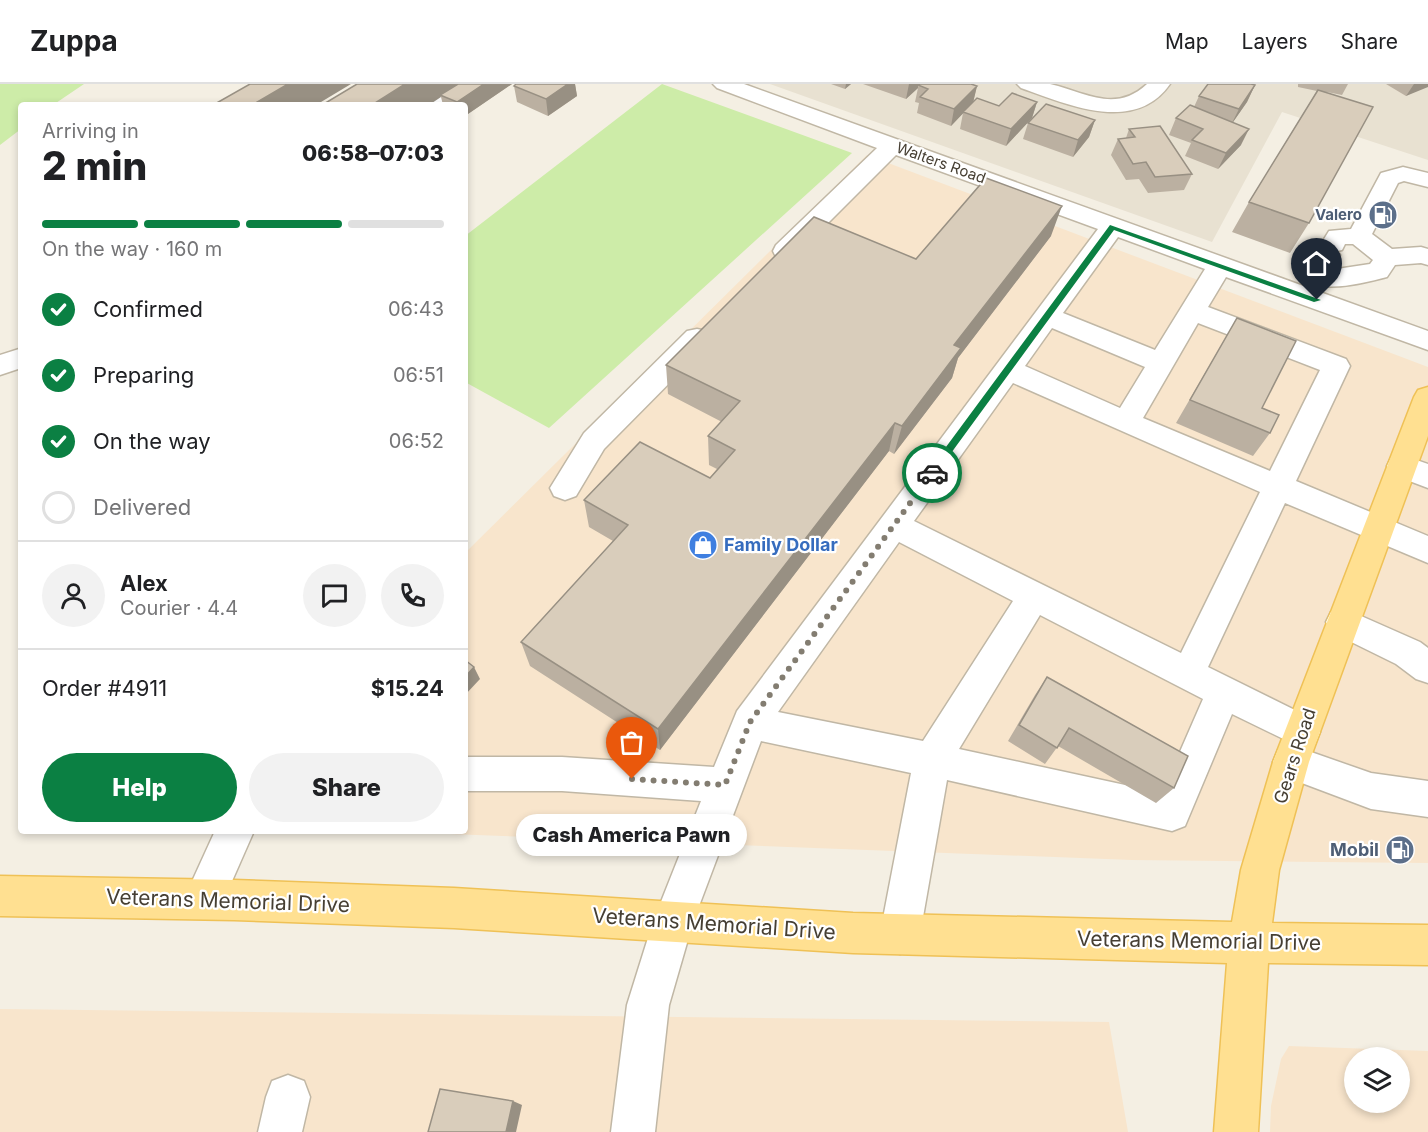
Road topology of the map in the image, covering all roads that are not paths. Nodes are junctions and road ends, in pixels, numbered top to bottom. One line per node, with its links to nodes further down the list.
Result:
1 (471, 84): 5 (street)
2 (724, 84): 6 (street, Walters Road)
3 (1028, 84): 4 (street)
4 (1159, 84)
5 (444, 102)
6 (893, 146): 8 (street, Walters Road); 14 (street)
7 (1428, 180): 9 (street)
8 (1112, 227): 12 (street, Walters Road); 16 (street)
9 (1359, 236): 11 (street); 13 (street)
10 (1428, 257): 11 (street)
11 (1387, 258): 13 (street)
12 (1220, 265): 13 (street, Walters Road); 15 (street)
13 (1326, 270): 18 (street, Walters Road)
14 (763, 272)
15 (1193, 311): 19 (street); 25 (street)
16 (1047, 316): 19 (street); 20 (street)
17 (712, 323): 24 (street)
18 (1428, 341)
19 (1161, 363): 22 (street)
20 (1008, 370): 22 (street); 26 (street)
21 (1428, 397): 23 (main road, Gears Road)
22 (1126, 423): 25 (street)
23 (1415, 471): 27 (main road, Gears Road)
24 (565, 488)
25 (1279, 488): 27 (street); 32 (street)
26 (894, 525): 29 (street); 34 (street)
27 (1377, 530): 28 (street); 30 (main road, Gears Road)
28 (1428, 550)
29 (1034, 596): 32 (street); 36 (street)
30 (1343, 622): 31 (street); 35 (main road, Gears Road)
31 (1428, 668)
32 (1188, 674): 33 (street)
33 (1224, 692): 35 (street); 36 (street)
34 (750, 722): 36 (street); 38 (street)
35 (1296, 747): 39 (street); 45 (main road, Gears Road)
36 (932, 760): 44 (street)
37 (468, 774): 38 (street)
38 (725, 785): 43 (street)
39 (1428, 799)
40 (234, 834): 42 (street)
41 (0, 896): 42 (main road, Veterans Memorial Drive)
42 (204, 900): 43 (main road, Veterans Memorial Drive)
43 (673, 922): 44 (main road, Veterans Memorial Drive); 47 (street)
44 (900, 934): 45 (main road, Veterans Memorial Drive)
45 (1249, 943): 46 (main road, Veterans Memorial Drive); 48 (main road, Gears Road)
46 (1428, 945)
47 (633, 1129)
48 (1236, 1132)

